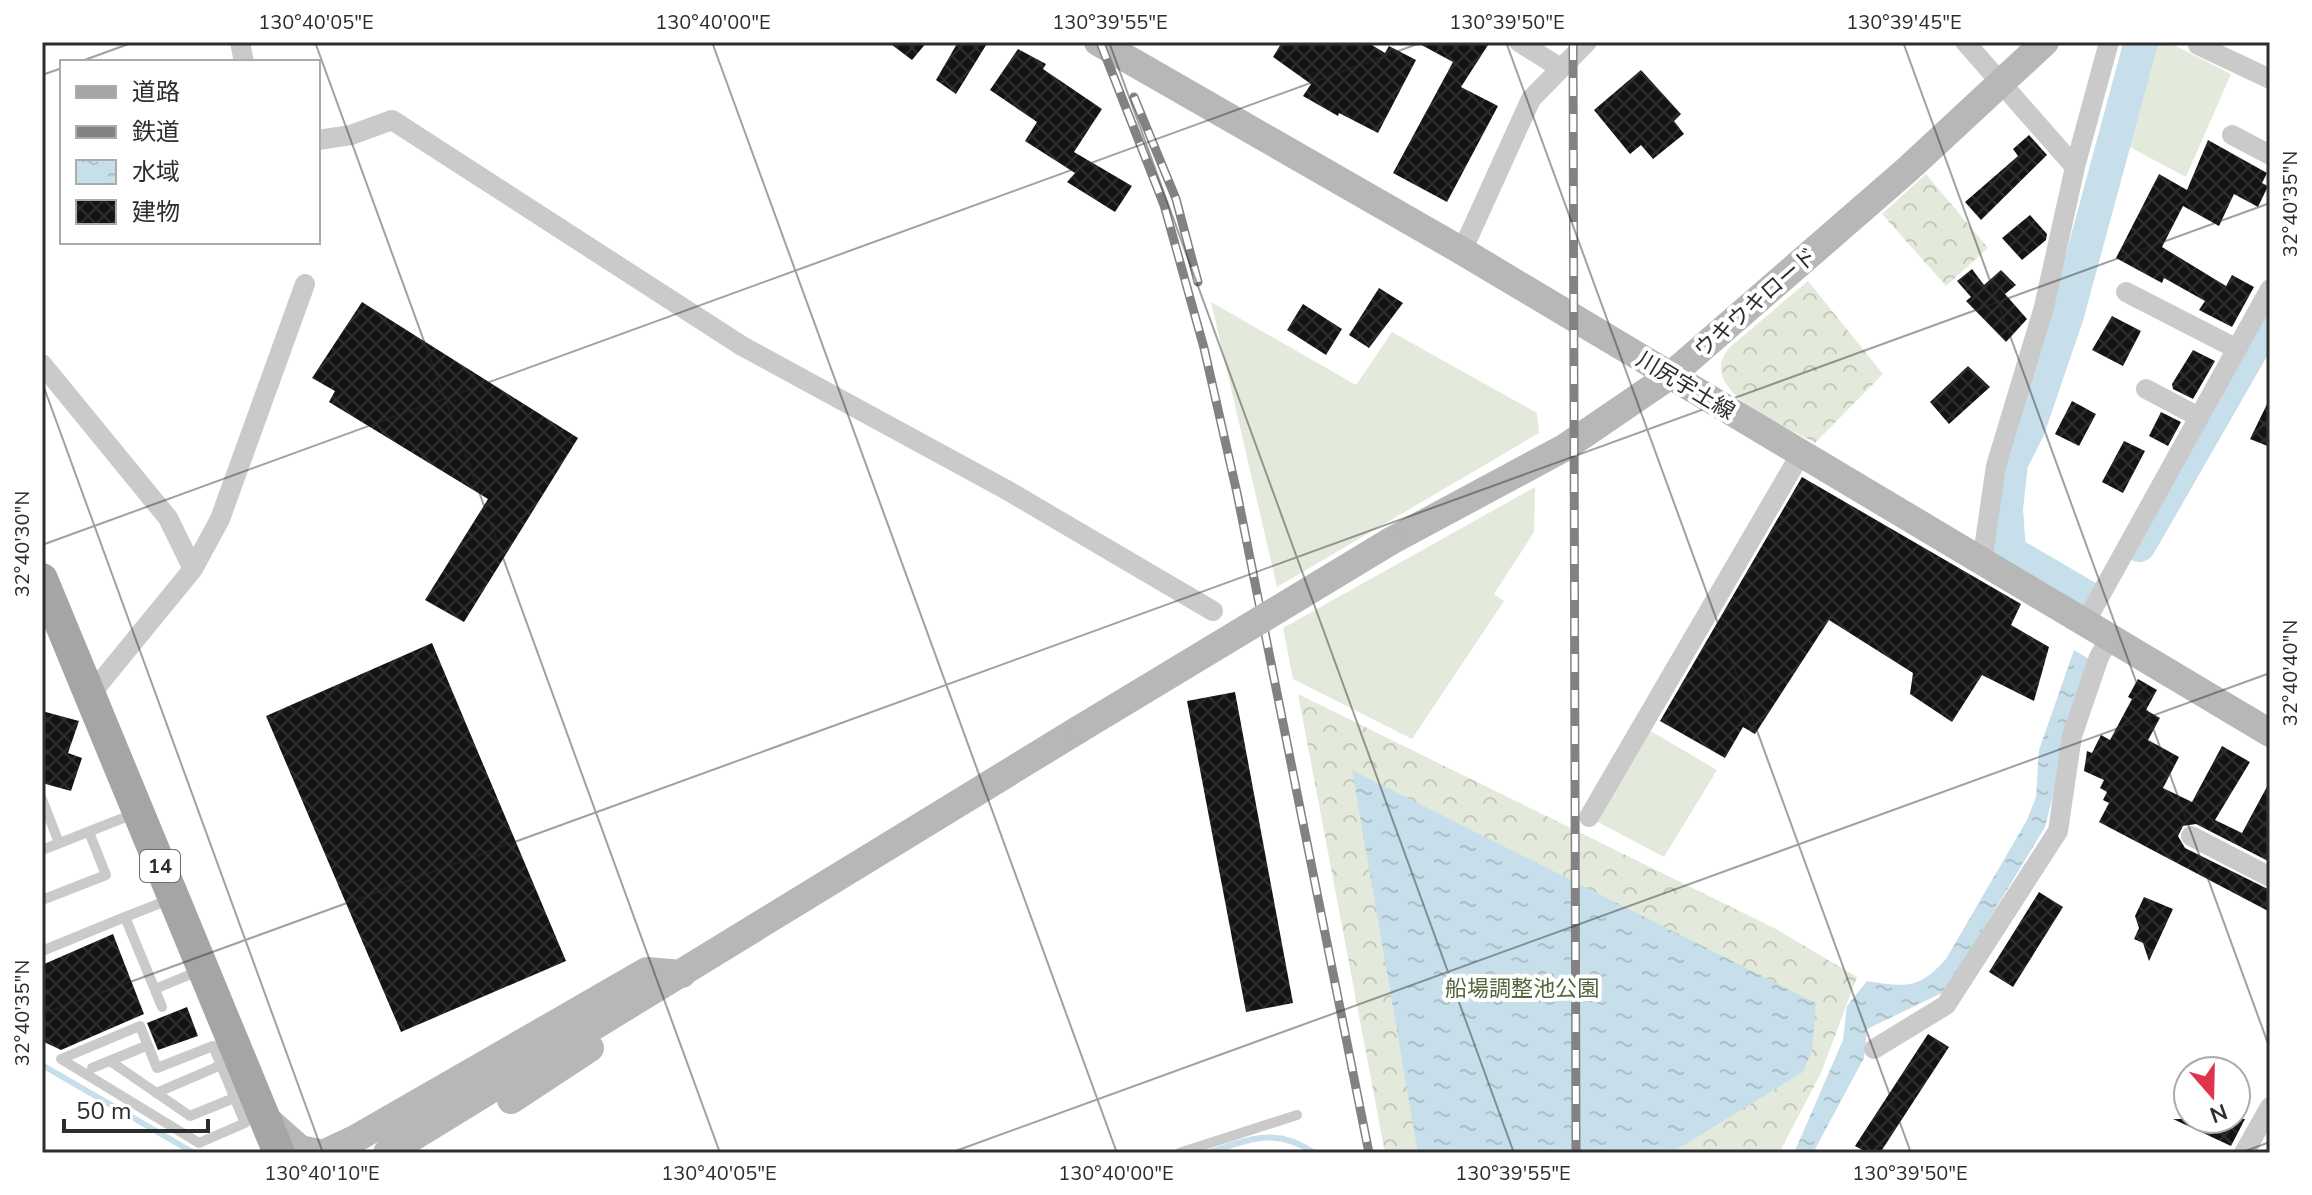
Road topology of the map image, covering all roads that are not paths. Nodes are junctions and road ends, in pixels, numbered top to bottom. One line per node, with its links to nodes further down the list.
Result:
1 (1098, 42): 15 (street, 川尻宇土線)
2 (1519, 42): 8 (street)
3 (1587, 42): 8 (street)
4 (1965, 42): 10 (street)
5 (2045, 42): 10 (street, ウキウキロード)
6 (2109, 42): 14 (street)
7 (2199, 42): 9 (street)
8 (1559, 67): 15 (street)
9 (2270, 79)
10 (2001, 85): 14 (street); 21 (street, ウキウキロード)
11 (2232, 135): 13 (street)
12 (320, 140): 28 (street)
13 (2270, 155)
14 (2075, 167): 25 (street)
15 (1462, 251): 21 (street, 川尻宇土線)
16 (305, 284): 26 (street)
17 (2270, 289): 19 (street)
18 (2126, 292): 19 (street)
19 (2237, 349): 23 (street)
20 (42, 364): 26 (street)
21 (1671, 375): 24 (street, 川尻宇土線); 46 (street, ウキウキロード, bridge)
22 (2146, 389): 23 (street)
23 (2199, 417): 29 (street)
24 (1800, 455): 25 (street, 川尻宇土線); 35 (street)
25 (1982, 562): 29 (street, 川尻宇土線)
26 (193, 569): 31 (street)
27 (42, 579): 31 (main road, 14)
28 (1213, 611)
29 (2085, 623): 30 (street, 川尻宇土線)
30 (2109, 639): 32 (street, 川尻宇土線); 51 (street)
31 (90, 695): 34 (main road, 14)
32 (2270, 733)
33 (42, 799): 38 (lane)
34 (138, 812): 36 (lane); 41 (main road, 14)
35 (1589, 817)
36 (89, 832): 38 (lane); 42 (lane)
37 (2191, 836): 40 (street)
38 (59, 843): 39 (lane)
39 (42, 850)
40 (2270, 877)
41 (173, 898): 43 (lane); 45 (main road, 14)
42 (42, 900)
43 (125, 917): 44 (lane); 47 (lane)
44 (42, 951)
45 (203, 969): 47 (lane); 52 (main road, 14)
46 (682, 974): 48 (street, ウキウキロード); 61 (street)
47 (155, 989): 49 (lane)
48 (635, 1002): 62 (street, ウキウキロード); 63 (street)
49 (162, 1007)
50 (141, 1048): 53 (lane)
51 (1874, 1049)
52 (239, 1057): 55 (lane); 57 (main road, 14)
53 (110, 1061): 54 (lane); 55 (lane)
54 (92, 1068)
55 (156, 1093): 57 (lane)
56 (2270, 1107): 65 (street)
57 (253, 1110): 57 (lane); 59 (street); 60 (main road, 14); 61 (street)
58 (1297, 1115): 64 (lane)
59 (268, 1153)
60 (279, 1153)
61 (322, 1153)
62 (387, 1153)
63 (420, 1153)
64 (1179, 1153)
65 (2244, 1153)

